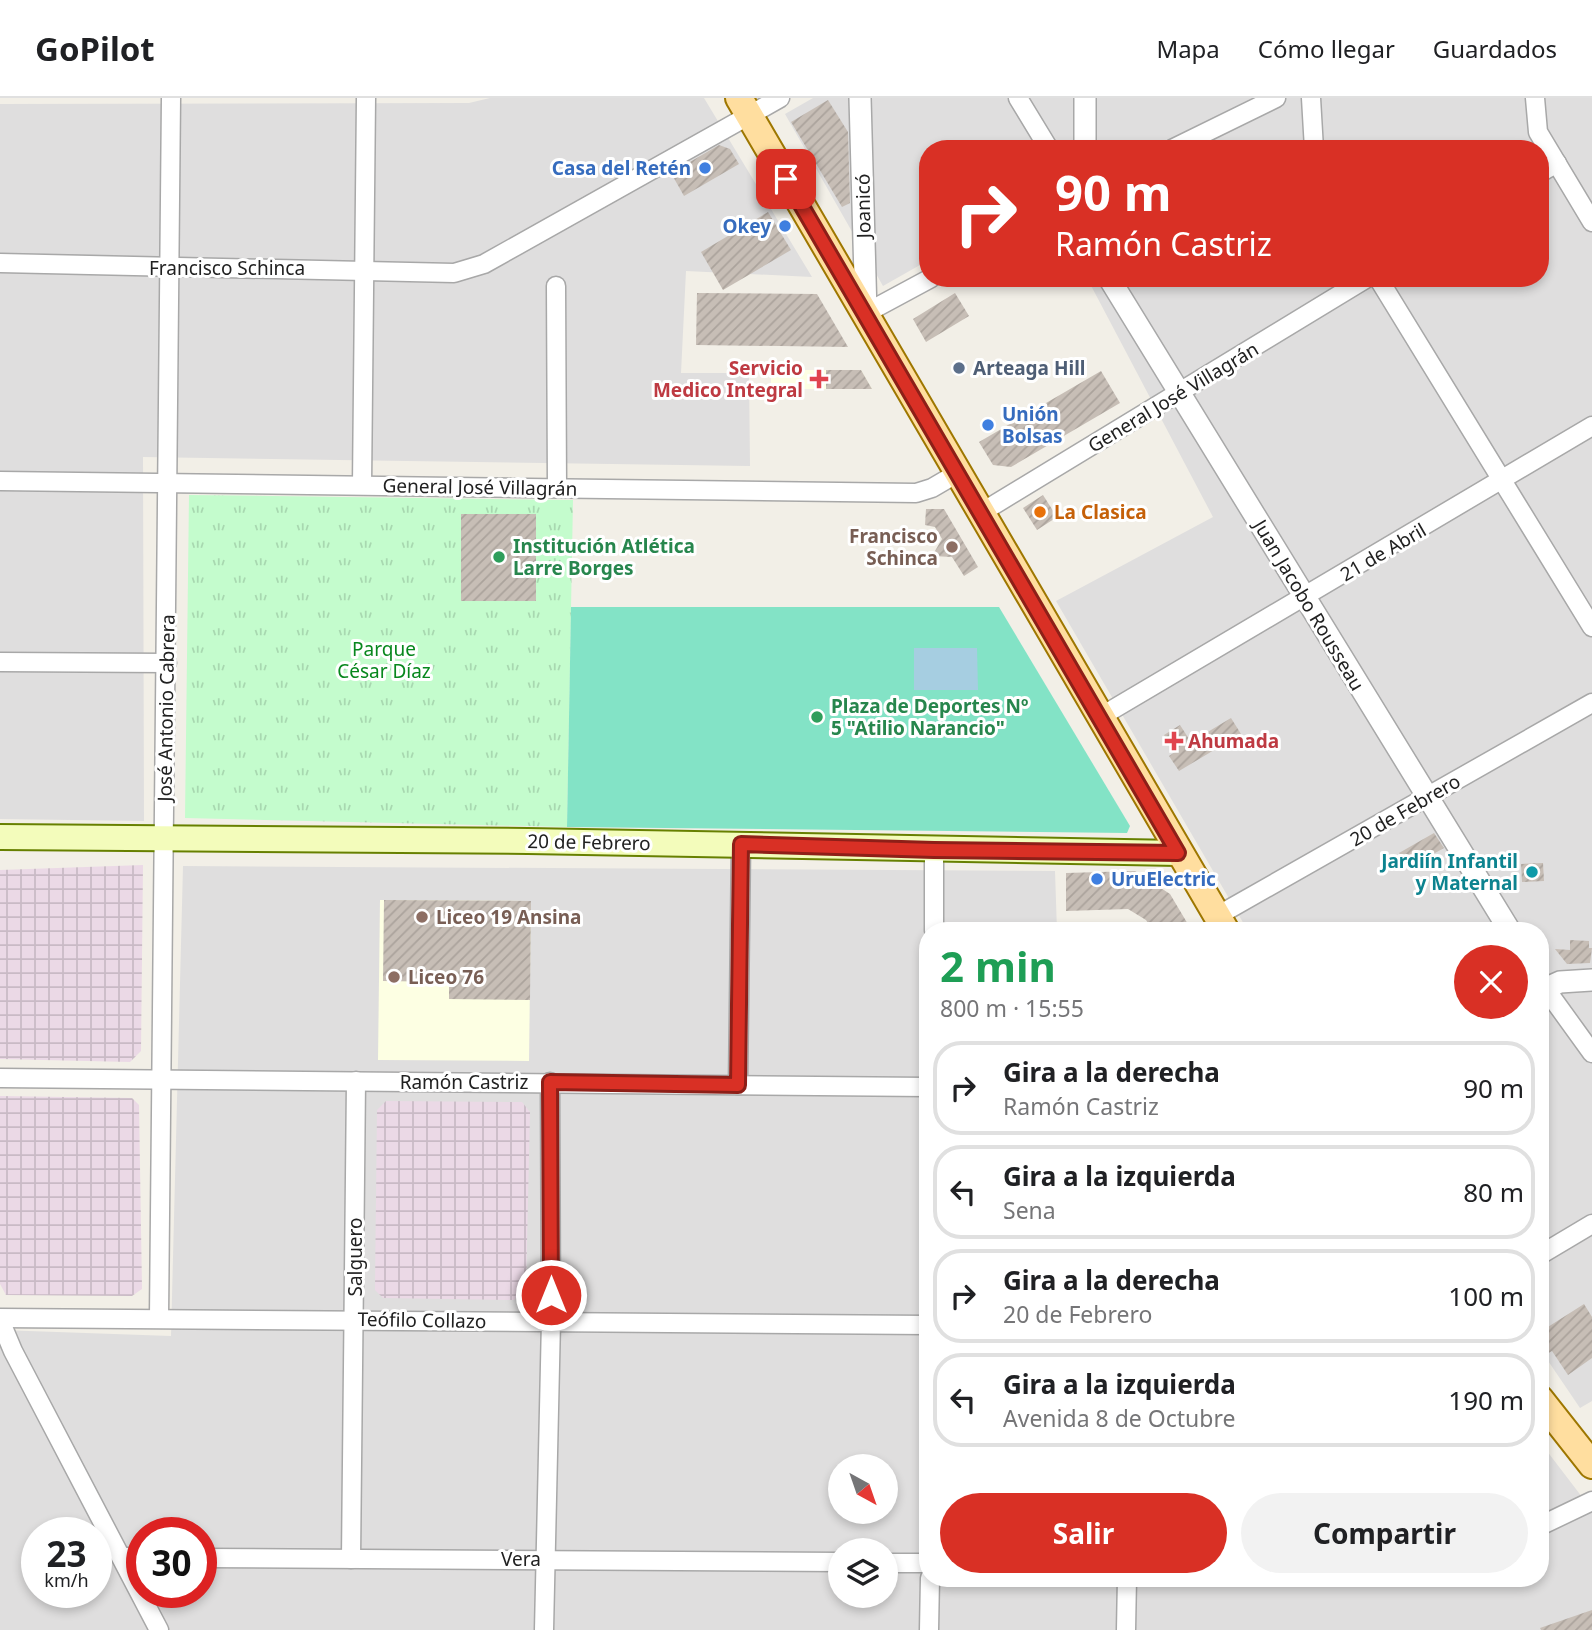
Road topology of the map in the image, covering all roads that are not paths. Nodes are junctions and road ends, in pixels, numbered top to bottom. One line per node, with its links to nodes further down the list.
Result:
1 (171, 98): 21 (street, José Antonio Cabrera)
2 (366, 98): 22 (street)
3 (780, 98): 10 (street)
4 (860, 98): 28 (street, Joanicó)
5 (1018, 98): 11 (street)
6 (1085, 98): 12 (street)
7 (1276, 98): 13 (street)
8 (1311, 98): 14 (street)
9 (1535, 98): 15 (street)
10 (743, 106): 22 (street, Francisco Schinca); 28 (main road)
11 (1044, 140)
12 (1085, 140)
13 (1190, 140)
14 (1313, 140)
15 (1543, 140)
16 (1549, 150): 17 (street)
17 (1557, 163): 18 (street); 19 (street)
18 (1549, 168)
19 (1592, 222)
20 (0, 263): 21 (street, Francisco Schinca)
21 (169, 268): 22 (street, Francisco Schinca); 34 (street, José Antonio Cabrera)
22 (366, 269): 35 (street)
23 (919, 284): 28 (street)
24 (556, 286): 36 (street)
25 (1115, 287): 29 (street, Juan Jacobo Rousseau)
26 (1352, 287): 29 (street, General José Villagrán)
27 (1384, 287): 33 (street)
28 (866, 313): 31 (main road)
29 (1180, 394): 37 (street, General José Villagrán); 38 (street, Juan Jacobo Rousseau)
30 (1592, 426): 33 (street, 21 de Abril)
31 (956, 474): 36 (street, General José Villagrán); 37 (main road)
32 (0, 481): 34 (street, General José Villagrán)
33 (1503, 482): 38 (street, 21 de Abril); 39 (street)
34 (169, 483): 35 (street, General José Villagrán); 41 (street, José Antonio Cabrera)
35 (362, 485): 36 (street, General José Villagrán)
36 (557, 488)
37 (979, 513): 43 (main road)
38 (1305, 597): 43 (street, 21 de Abril); 44 (street, Juan Jacobo Rousseau)
39 (1592, 626)
40 (0, 662): 41 (street)
41 (167, 663): 46 (street, José Antonio Cabrera)
42 (1592, 702): 44 (street, 20 de Febrero)
43 (1100, 718): 49 (main road)
44 (1427, 798): 52 (street, 20 de Febrero); 53 (street, Juan Jacobo Rousseau)
45 (0, 838): 46 (main road, 20 de Febrero)
46 (164, 839): 47 (main road, 20 de Febrero); 59 (street, José Antonio Cabrera)
47 (741, 844): 48 (main road, 20 de Febrero); 62 (street)
48 (934, 850): 49 (main road, 20 de Febrero); 50 (street)
49 (1178, 853): 51 (main road)
50 (934, 922)
51 (1220, 922)
52 (1224, 922)
53 (1504, 922)
54 (1592, 980): 55 (street)
55 (1549, 984)
56 (1549, 995): 57 (street)
57 (1592, 1053)
58 (0, 1078): 59 (street, Ramón Castriz)
59 (163, 1080): 60 (street, Ramón Castriz); 66 (street, José Antonio Cabrera)
60 (356, 1081): 61 (street, Ramón Castriz); 68 (street, Salguero)
61 (550, 1082): 62 (street, Ramón Castriz); 69 (street)
62 (738, 1085): 63 (street, Ramón Castriz)
63 (919, 1087)
64 (1592, 1224): 65 (street)
65 (1549, 1250)
66 (159, 1317): 67 (street, Teófilo Collazo); 68 (street, Teófilo Collazo)
67 (0, 1319): 71 (street)
68 (354, 1320): 69 (street, Teófilo Collazo); 79 (street, Salguero)
69 (551, 1321): 70 (street, Teófilo Collazo); 80 (street)
70 (919, 1325)
71 (4, 1347): 76 (street)
72 (1549, 1410): 73 (main road)
73 (1592, 1465)
74 (1592, 1502): 75 (street)
75 (1549, 1522)
76 (122, 1557): 77 (street); 86 (street)
77 (126, 1557)
78 (217, 1558): 79 (street, Vera)
79 (351, 1559): 80 (street, Vera)
80 (545, 1559): 81 (street, Vera); 87 (street)
81 (828, 1562)
82 (898, 1563): 83 (street)
83 (919, 1563)
84 (930, 1587): 88 (street)
85 (1127, 1587): 89 (street)
86 (159, 1630)
87 (544, 1630)
88 (929, 1630)
89 (1126, 1630)

